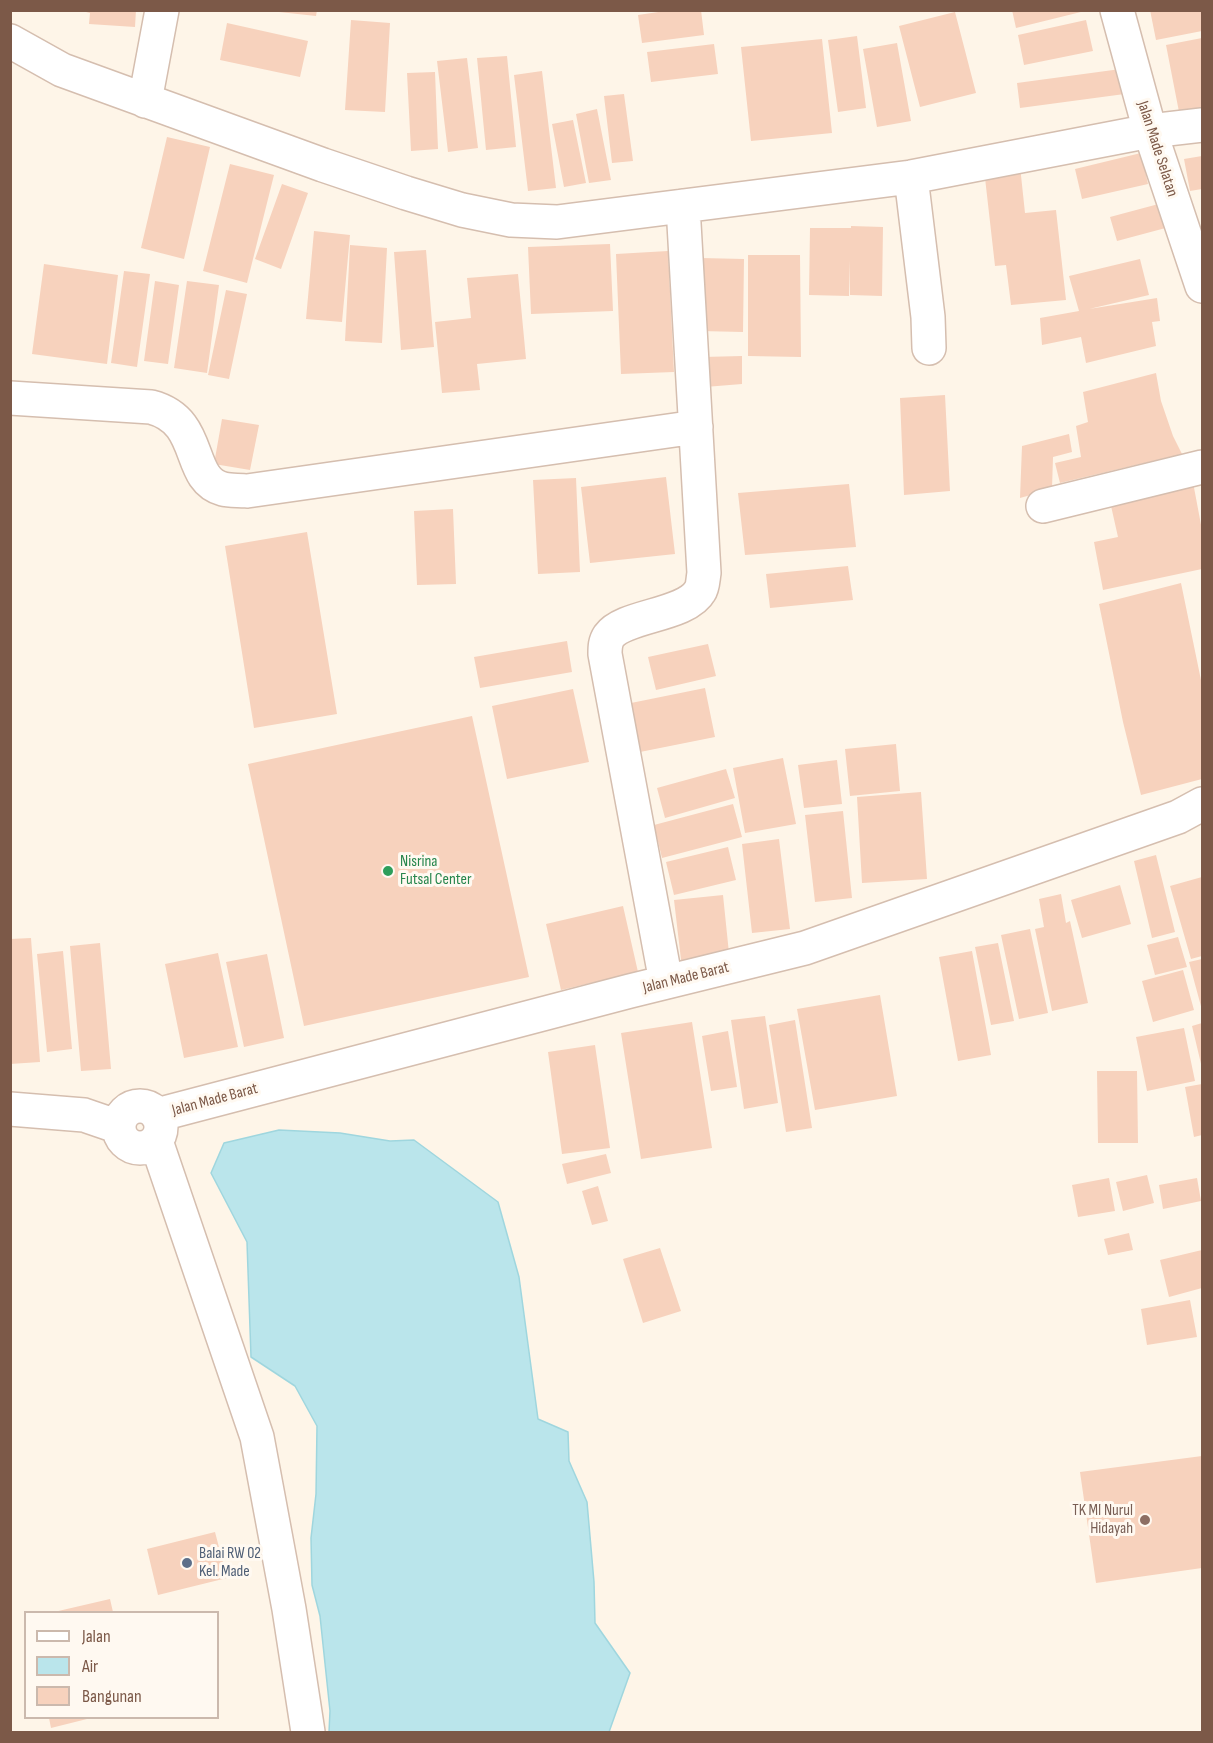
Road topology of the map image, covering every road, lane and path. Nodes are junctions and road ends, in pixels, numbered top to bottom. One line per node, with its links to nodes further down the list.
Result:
1 (162, 10): 4 (street)
2 (1117, 10): 6 (street, Jalan Made Selatan)
3 (10, 41): 4 (street)
4 (144, 101): 8 (street)
5 (1203, 125): 6 (street)
6 (1150, 131): 7 (street); 9 (street, Jalan Made Selatan)
7 (911, 177): 8 (street); 10 (street)
8 (683, 206): 12 (street)
9 (1203, 286)
10 (929, 348)
11 (10, 398): 12 (street)
12 (696, 427): 16 (street)
13 (1203, 467): 14 (street)
14 (1043, 506)
15 (1203, 804): 16 (street, Jalan Made Barat)
16 (666, 982): 18 (street, Jalan Made Barat)
17 (10, 1109): 18 (street)
18 (157, 1128): 19 (street)
19 (308, 1732)

